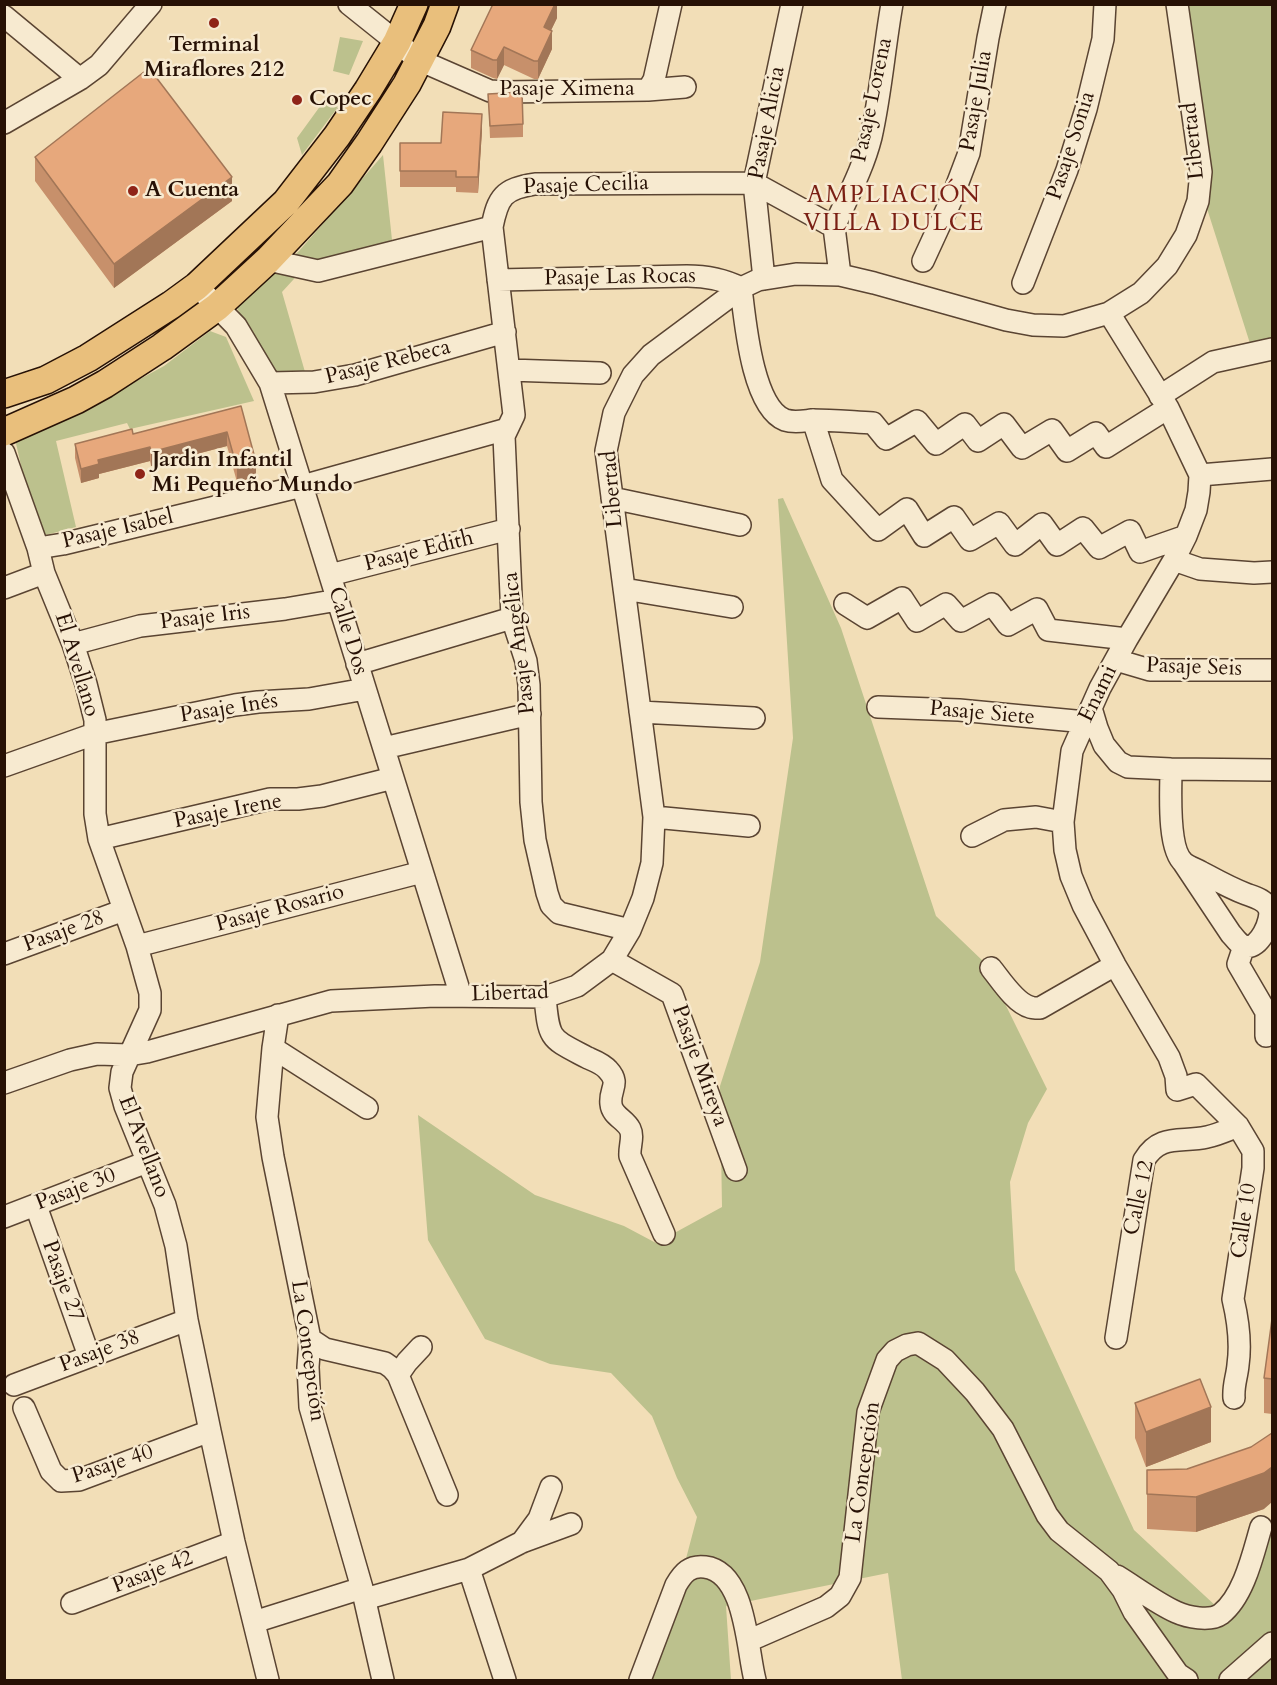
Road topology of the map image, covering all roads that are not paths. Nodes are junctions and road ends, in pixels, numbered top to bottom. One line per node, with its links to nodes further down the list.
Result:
1 (151, 4): 14 (street)
2 (349, 4): 12 (street, Pasaje Ximena)
3 (414, 4): 12 (main road)
4 (445, 4): 13 (main road)
5 (792, 4): 18 (street, Pasaje Alicia)
6 (892, 4): 20 (street, Pasaje Lorena)
7 (995, 4): 22 (street, Pasaje Julia)
8 (1105, 4): 26 (street, Pasaje Sonia)
9 (1178, 4): 30 (street, Libertad)
10 (666, 6): 16 (street)
11 (4, 16): 14 (street)
12 (397, 42): 13 (street, Pasaje Ximena); 27 (main road)
13 (419, 60): 16 (street, Pasaje Ximena); 21 (main road)
14 (80, 79): 17 (street)
15 (685, 87): 16 (street, Pasaje Ximena)
16 (648, 90)
17 (4, 123)
18 (754, 183): 19 (street, Pasaje Cecilia); 20 (street); 24 (street, Pasaje Alicia)
19 (492, 227): 21 (street); 25 (street, Pasaje Angélica)
20 (834, 227): 23 (street)
21 (268, 260): 29 (main road)
22 (923, 261)
23 (840, 275): 24 (street, Libertad); 30 (street, Libertad)
24 (764, 279): 28 (street, Libertad)
25 (498, 280): 28 (street, Pasaje Las Rocas); 31 (street, Pasaje Angélica)
26 (1023, 283)
27 (197, 286): 29 (street, Calle Dos); 36 (main road)
28 (741, 288): 38 (street); 45 (street, Libertad)
29 (217, 307): 35 (street, Calle Dos); 40 (main road)
30 (1109, 313): 37 (street)
31 (505, 332): 33 (street, Pasaje Angélica); 35 (street, Pasaje Rebeca)
32 (1272, 349): 37 (street)
33 (509, 369): 34 (street); 39 (street, Pasaje Angélica)
34 (600, 374)
35 (270, 383): 44 (street, Calle Dos)
36 (4, 394)
37 (1164, 402): 38 (street); 43 (street)
38 (813, 420): 48 (street)
39 (507, 429): 44 (street, Pasaje Isabel); 47 (street, Pasaje Angélica)
40 (4, 432)
41 (4, 453): 49 (street, El Avellano)
42 (1272, 470): 43 (street)
43 (1200, 475): 48 (street, Enami)
44 (302, 486): 49 (street, Pasaje Isabel); 53 (street, Calle Dos)
45 (612, 498): 46 (street); 55 (street, Libertad)
46 (740, 525)
47 (508, 529): 53 (street, Pasaje Edith); 59 (street, Pasaje Angélica)
48 (1186, 536): 50 (street, Enami)
49 (38, 548): 52 (street, El Avellano)
50 (1174, 560): 51 (street); 60 (street, Enami)
51 (1272, 572)
52 (44, 573): 54 (street); 61 (street, El Avellano)
53 (330, 574): 56 (street, Calle Dos)
54 (4, 588)
55 (624, 589): 58 (street); 67 (street, Libertad)
56 (338, 600): 61 (street, Pasaje Iris); 63 (street, Calle Dos)
57 (845, 604): 60 (street)
58 (732, 607)
59 (512, 618): 63 (street); 68 (street, Pasaje Angélica)
60 (1127, 639): 62 (street, Enami)
61 (73, 644): 71 (street, El Avellano)
62 (1116, 660): 64 (street, Pasaje Seis); 69 (street, Enami)
63 (357, 664): 65 (street, Calle Dos)
64 (1272, 670)
65 (365, 689): 71 (street, Pasaje Inés); 72 (street, Calle Dos)
66 (878, 707): 69 (street, Pasaje Siete)
67 (640, 712): 70 (street); 77 (street, Libertad)
68 (530, 714): 72 (street); 85 (street, Pasaje Angélica)
69 (1089, 715): 74 (street); 78 (street, Enami)
70 (754, 718)
71 (94, 734): 73 (street, Pasaje Inés); 81 (street, El Avellano)
72 (384, 748): 76 (street, Calle Dos)
73 (4, 766)
74 (1171, 769): 75 (street); 82 (street)
75 (1272, 770)
76 (393, 778): 81 (street, Pasaje Irene); 83 (street, Calle Dos)
77 (654, 817): 79 (street); 85 (street, Libertad)
78 (1063, 822): 80 (street); 90 (street, Enami)
79 (749, 826)
80 (972, 836)
81 (99, 839): 84 (street, El Avellano)
82 (1183, 862): 87 (street); 87 (street)
83 (422, 872): 86 (street, Pasaje Rosario); 92 (street, Calle Dos)
84 (124, 910): 86 (street, El Avellano); 88 (street, Pasaje 28)
85 (630, 930): 89 (street, Libertad)
86 (137, 946): 97 (street, El Avellano)
87 (1244, 946): 95 (street)
88 (4, 954)
89 (612, 960): 93 (street, Libertad); 103 (street, Pasaje Mireya)
90 (1116, 965): 91 (street); 99 (street, Enami)
91 (991, 968)
92 (461, 996): 93 (street, Libertad); 94 (street, Libertad)
93 (545, 997): 106 (street)
94 (278, 1016): 96 (street, La Concepción); 97 (street, Libertad)
95 (1266, 1036)
96 (273, 1048): 100 (street); 109 (street, La Concepción)
97 (129, 1055): 98 (street, Libertad); 102 (street, El Avellano)
98 (4, 1083)
99 (1177, 1090): 101 (street, Calle 10)
100 (368, 1108)
101 (1238, 1126): 108 (street, Calle 12); 114 (street, Calle 10)
102 (147, 1162): 104 (street, Pasaje 30); 107 (street, El Avellano)
103 (736, 1170)
104 (36, 1206): 105 (street, Pasaje 30); 111 (street, Pasaje 27)
105 (4, 1217)
106 (664, 1234)
107 (187, 1320): 111 (street, Pasaje 38); 116 (street, El Avellano)
108 (1116, 1338)
109 (310, 1340): 112 (street); 125 (street, La Concepción)
110 (421, 1347): 112 (street)
111 (89, 1356): 113 (street, Pasaje 38)
112 (398, 1375): 118 (street)
113 (14, 1385)
114 (1234, 1398)
115 (24, 1408): 116 (street, Pasaje 40)
116 (210, 1431): 121 (street, El Avellano)
117 (551, 1487): 122 (street)
118 (447, 1495)
119 (571, 1524): 122 (street)
120 (1261, 1527): 124 (street)
121 (234, 1542): 126 (street, Pasaje 42); 127 (street, El Avellano)
122 (522, 1542): 123 (street)
123 (469, 1569): 125 (street); 132 (street)
124 (1109, 1571): 128 (street, La Concepción); 135 (street, La Concepción)
125 (363, 1593): 127 (street); 131 (street, La Concepción)
126 (72, 1603)
127 (254, 1622): 130 (street, El Avellano)
128 (748, 1641): 133 (street); 134 (street)
129 (1272, 1642): 136 (street)
130 (268, 1680)
131 (383, 1680)
132 (506, 1680)
133 (640, 1680)
134 (755, 1680)
135 (1187, 1680)
136 (1230, 1680)

